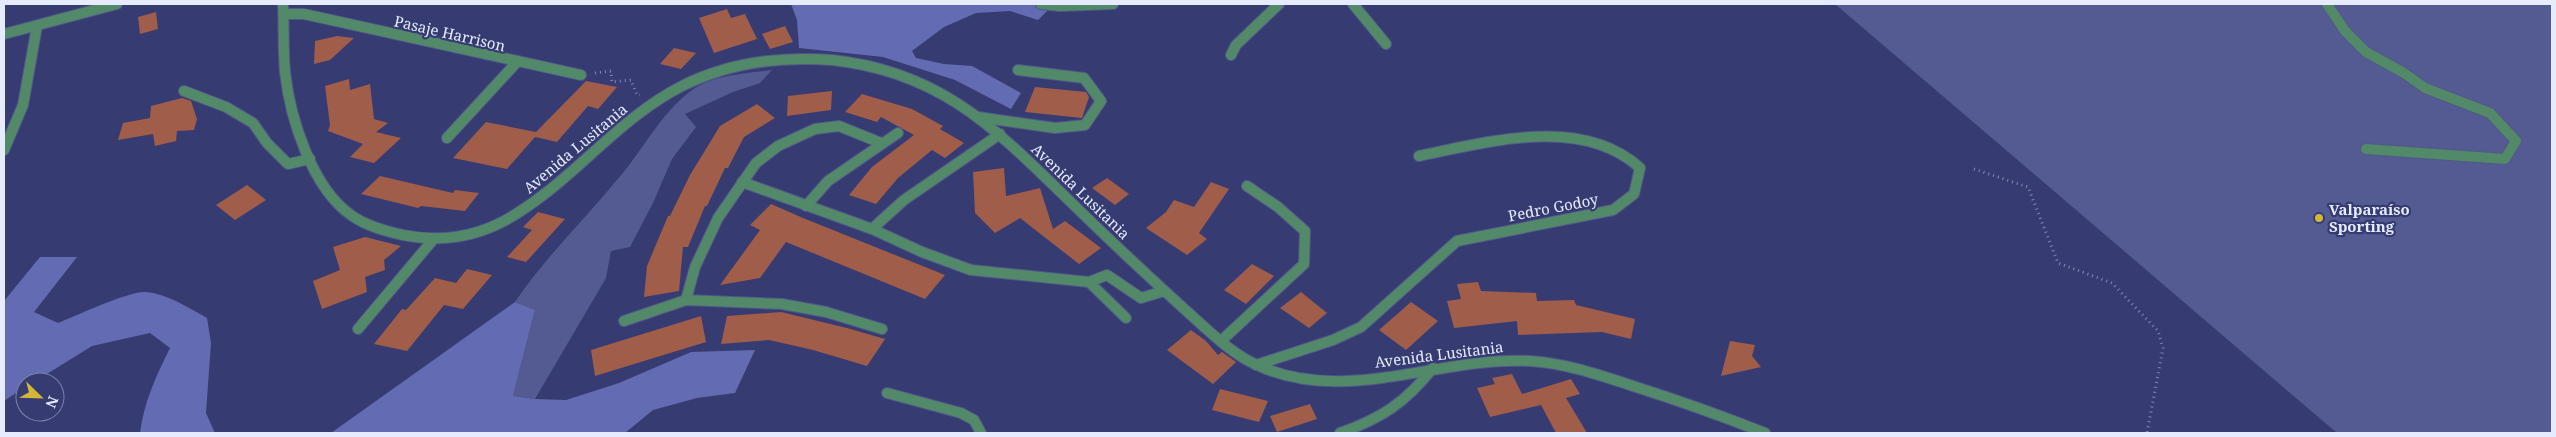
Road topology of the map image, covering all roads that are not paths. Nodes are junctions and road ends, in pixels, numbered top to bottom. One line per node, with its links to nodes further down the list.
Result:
1 (117, 4): 9 (street)
2 (283, 4): 8 (street, Avenida Lusitania)
3 (1041, 4): 4 (street)
4 (1113, 4)
5 (1279, 4): 12 (street)
6 (1352, 4): 11 (street)
7 (2327, 4): 22 (street)
8 (284, 14): 13 (street, Pasaje Harrison); 25 (street, Avenida Lusitania)
9 (37, 26): 10 (street); 23 (street)
10 (4, 34)
11 (1386, 44)
12 (1231, 55)
13 (518, 62): 15 (street, Pasaje Harrison); 20 (street)
14 (1018, 70): 17 (street)
15 (581, 76)
16 (184, 91): 25 (street)
17 (978, 117): 19 (street, Avenida Lusitania); 30 (street, Avenida Lusitania)
18 (898, 133): 21 (street)
19 (1000, 134): 29 (street); 32 (street, Avenida Lusitania)
20 (447, 138)
21 (881, 143): 26 (street); 28 (street)
22 (2366, 149)
23 (4, 150)
24 (1419, 156): 39 (street, Pedro Godoy)
25 (310, 159): 30 (street, Avenida Lusitania)
26 (742, 182): 28 (street); 33 (street)
27 (1247, 186): 38 (street)
28 (806, 206): 29 (street)
29 (872, 230): 31 (street)
30 (432, 241): 36 (street)
31 (1089, 282): 32 (street); 34 (street)
32 (1164, 291): 38 (street, Avenida Lusitania)
33 (686, 300): 35 (street); 37 (street)
34 (1126, 318)
35 (624, 321)
36 (358, 329)
37 (882, 329)
38 (1221, 341): 39 (street, Avenida Lusitania)
39 (1256, 365): 40 (street, Avenida Lusitania)
40 (1433, 368): 43 (street); 44 (street, Avenida Lusitania)
41 (887, 393): 42 (street)
42 (981, 433)
43 (1340, 433)
44 (1765, 433)

